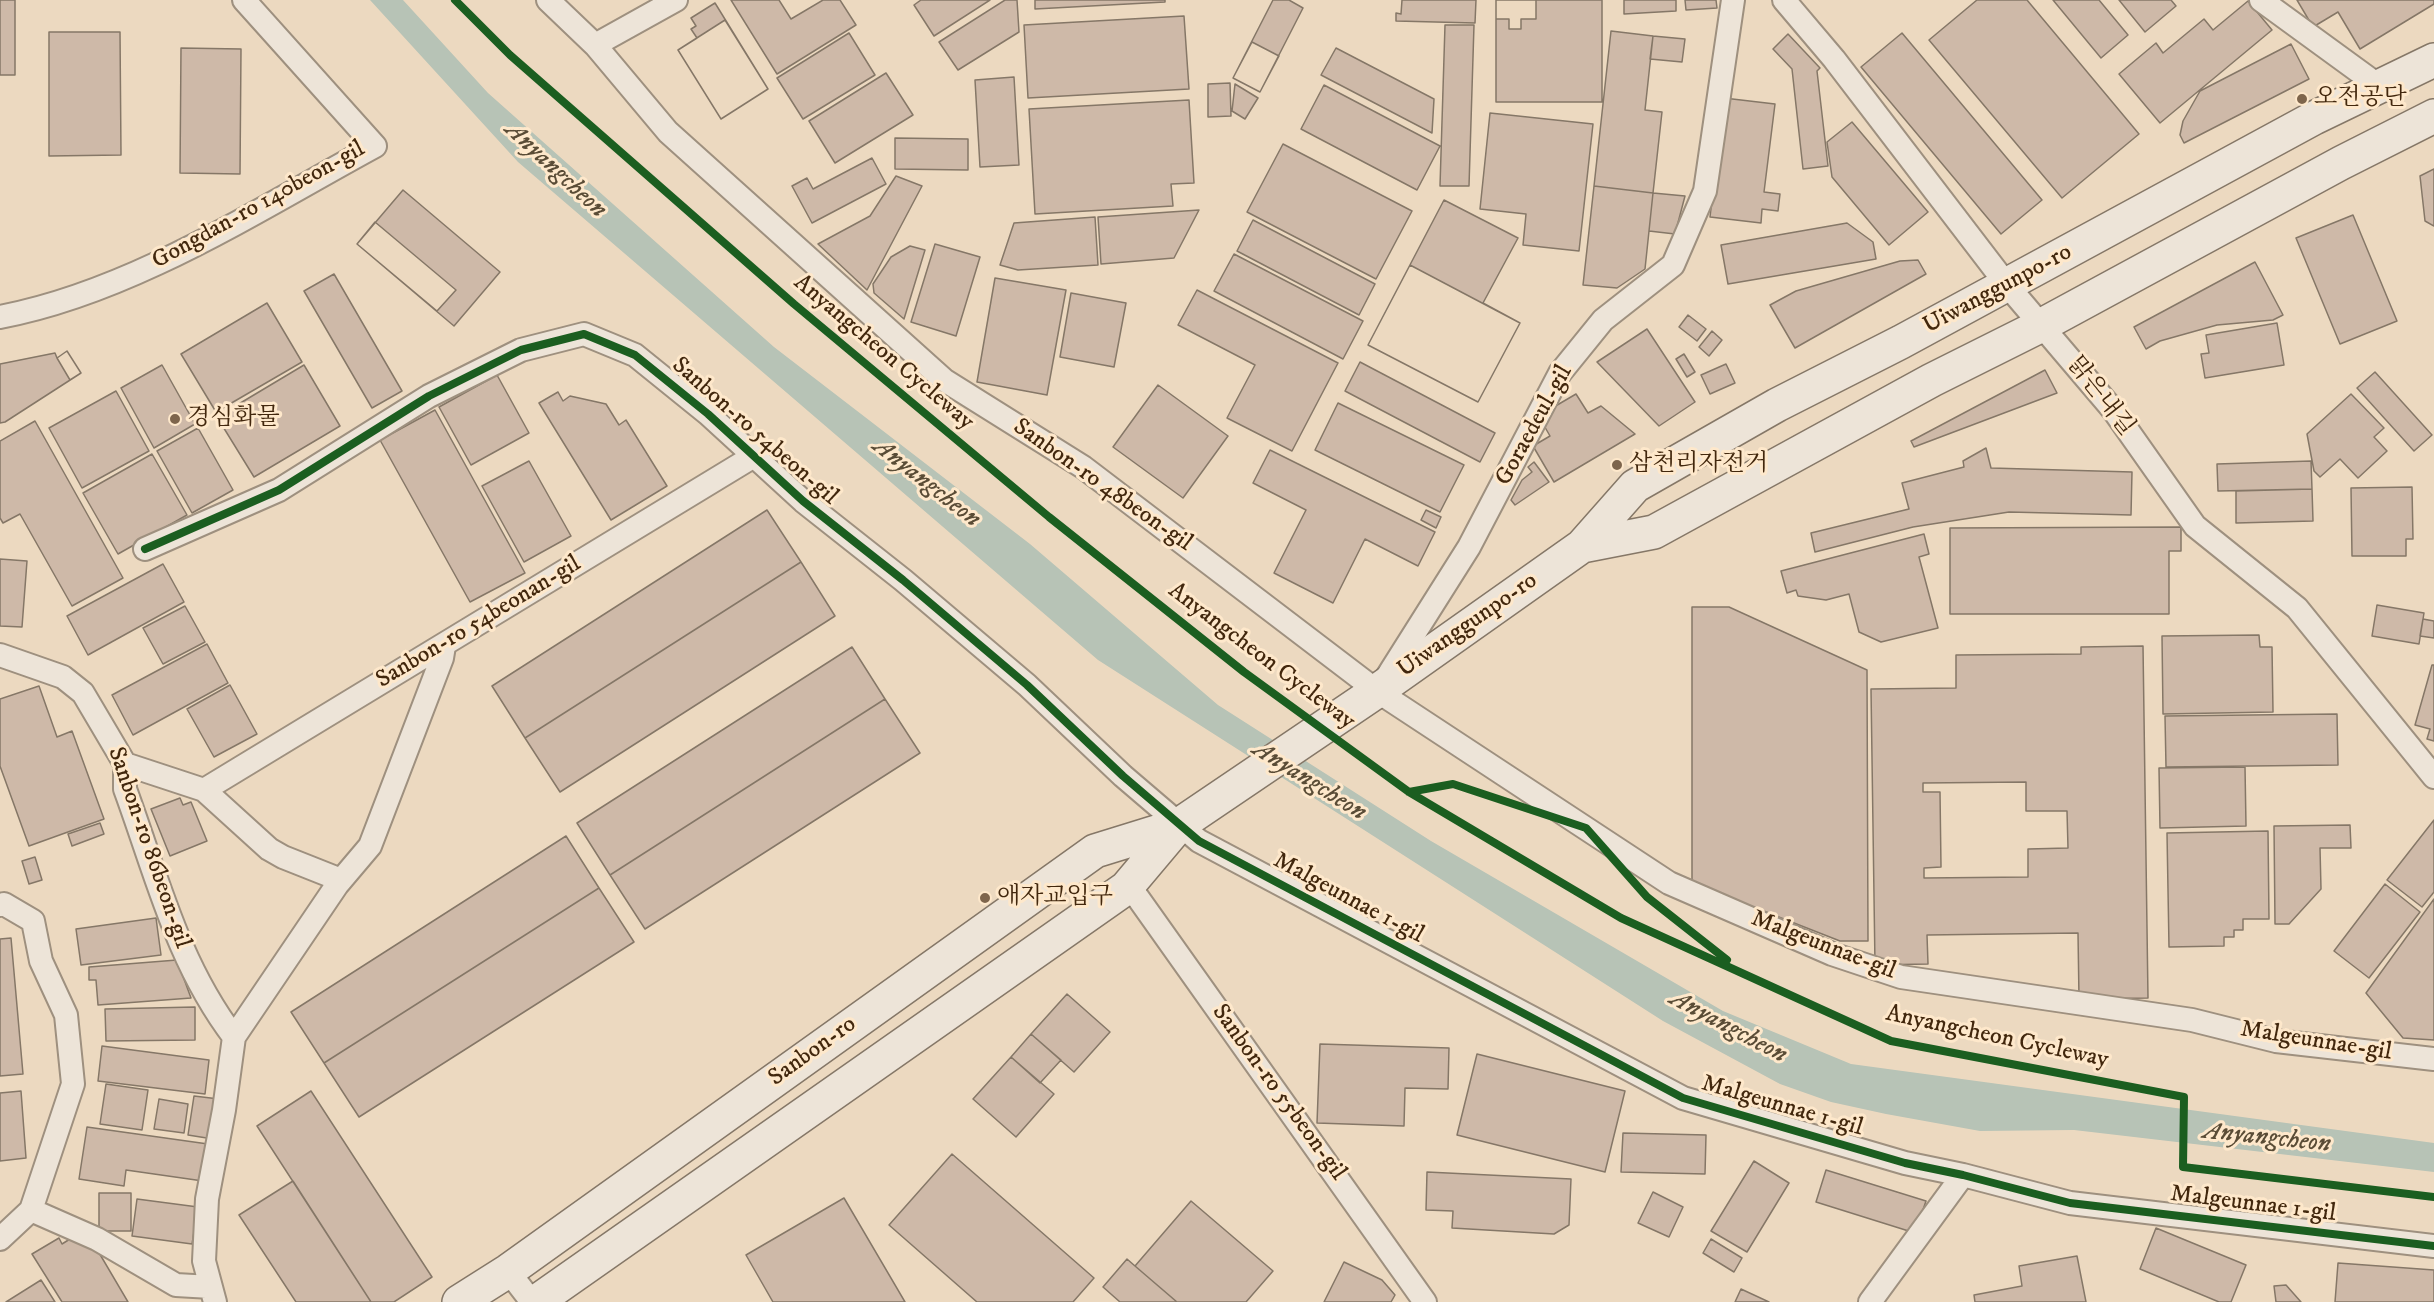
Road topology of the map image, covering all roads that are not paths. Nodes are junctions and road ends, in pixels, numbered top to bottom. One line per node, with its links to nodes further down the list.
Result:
1 (244, 0): 12 (street, Gongdan-ro 140beon-gil)
2 (548, 0): 7 (street, Sanbon-ro 48beon-gil)
3 (676, 0): 7 (street)
4 (1733, 0): 19 (street, Goraedeul-gil)
5 (1784, 0): 11 (street, 맑은내길)
6 (2260, 0): 9 (street)
7 (594, 45): 19 (street, Sanbon-ro 48beon-gil)
8 (2434, 60): 9 (street, Uiwanggunpo-ro)
9 (2379, 86): 11 (street, Uiwanggunpo-ro)
10 (2434, 116): 13 (street, Uiwanggunpo-ro)
11 (2007, 285): 13 (street, 맑은내길); 15 (street, Uiwanggunpo-ro)
12 (0, 317)
13 (2042, 325): 15 (street, Uiwanggunpo-ro); 21 (street, 맑은내길)
14 (754, 456): 16 (street, Sanbon-ro 54beon-gil); 17 (street, Sanbon-ro 54beonan-gil); 23 (street, Sanbon-ro 54beon-gil)
15 (1581, 546): 19 (street, Uiwanggunpo-ro)
16 (145, 549)
17 (444, 646): 22 (street, Sanbon-ro 54beonan-gil); 24 (street)
18 (0, 655): 20 (street, Sanbon-ro 86beon-gil)
19 (1366, 698): 23 (street, Uiwanggunpo-ro); 28 (street, Malgeunnae-gil)
20 (125, 764): 22 (street); 27 (street, Sanbon-ro 86beon-gil)
21 (2434, 777)
22 (204, 790): 24 (street)
23 (1189, 818): 25 (street, Sanbon-ro); 29 (street, Malgeunnae 1-gil); 33 (street, Sanbon-ro)
24 (341, 880): 27 (street)
25 (1126, 888): 36 (street, Sanbon-ro); 37 (street, Sanbon-ro 55beon-gil)
26 (0, 905): 30 (street)
27 (234, 1037): 34 (street)
28 (2434, 1059)
29 (1963, 1174): 32 (street, Malgeunnae 1-gil); 38 (street)
30 (31, 1210): 31 (street); 34 (street)
31 (0, 1239)
32 (2434, 1245)
33 (508, 1271): 35 (street, Sanbon-ro); 36 (street)
34 (213, 1295)
35 (459, 1302)
36 (534, 1302)
37 (1425, 1302)
38 (1870, 1302)

